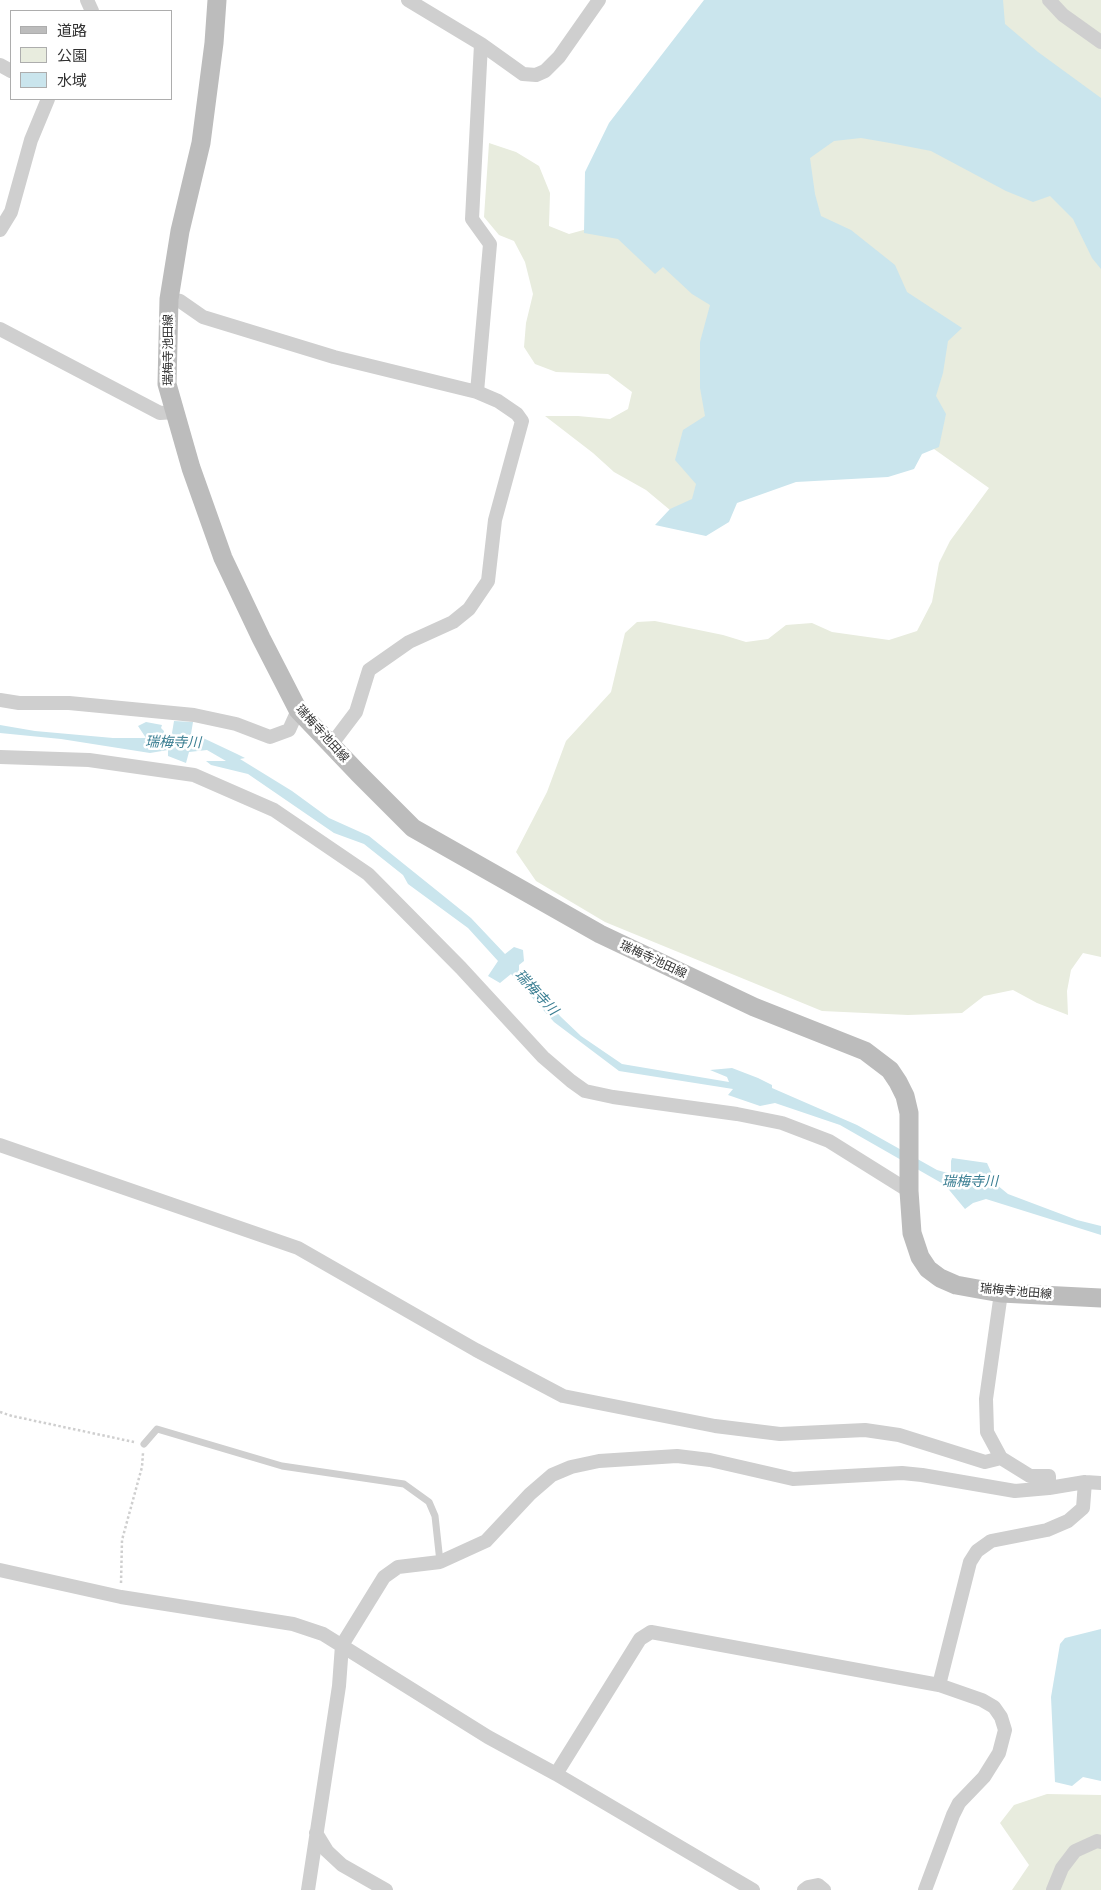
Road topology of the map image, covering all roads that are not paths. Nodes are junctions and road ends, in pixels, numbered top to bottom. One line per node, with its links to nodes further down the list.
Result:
1 (217, 0): 9 (main road, 瑞梅寺池田線)
2 (408, 0): 6 (street)
3 (599, 0): 6 (street)
4 (1050, 0): 5 (street)
5 (1101, 42)
6 (481, 44): 11 (street)
7 (48, 100): 8 (street)
8 (0, 230)
9 (169, 299): 11 (street); 12 (main road, 瑞梅寺池田線)
10 (0, 329): 12 (street)
11 (478, 392): 15 (street)
12 (175, 412): 14 (main road, 瑞梅寺池田線)
13 (0, 700): 14 (street)
14 (298, 710): 15 (main road, 瑞梅寺池田線)
15 (331, 744): 18 (main road, 瑞梅寺池田線)
16 (0, 757): 18 (street)
17 (0, 1144): 22 (street)
18 (909, 1190): 19 (main road, 瑞梅寺池田線)
19 (1001, 1293): 20 (main road, 瑞梅寺池田線); 22 (street)
20 (1101, 1298)
21 (144, 1444): 26 (lane)
22 (1001, 1458): 25 (street)
23 (1085, 1482): 24 (street); 25 (street); 29 (street)
24 (1101, 1483)
25 (1049, 1488): 26 (street)
26 (440, 1562): 28 (street)
27 (0, 1570): 28 (street)
28 (342, 1646): 30 (street); 31 (street)
29 (939, 1685): 30 (street); 38 (street)
30 (556, 1774): 35 (street)
31 (316, 1833): 33 (street); 34 (street)
32 (1101, 1842): 39 (street)
33 (308, 1890)
34 (386, 1890)
35 (753, 1890)
36 (804, 1890): 37 (street)
37 (824, 1890)
38 (925, 1890)
39 (1053, 1890)

